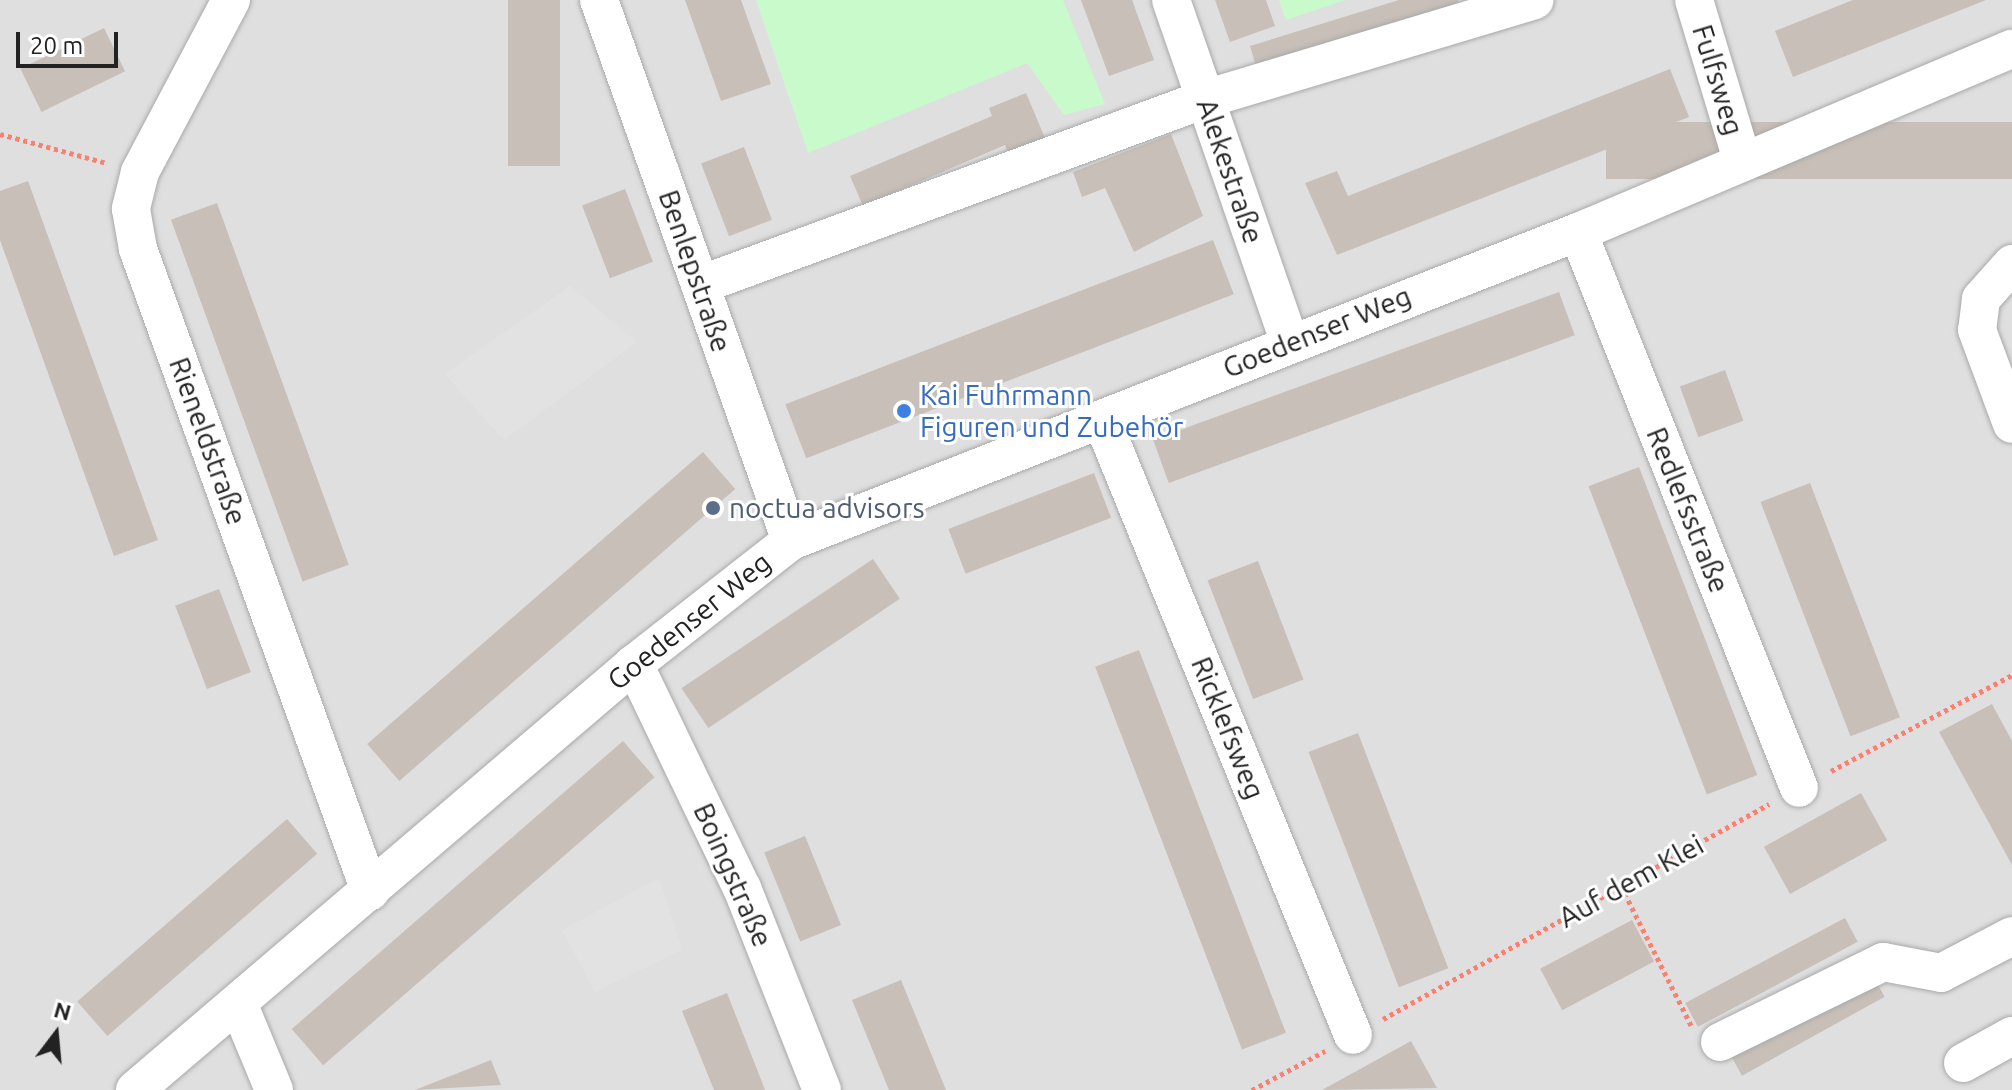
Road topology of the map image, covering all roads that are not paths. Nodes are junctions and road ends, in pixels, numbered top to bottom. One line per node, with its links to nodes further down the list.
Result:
1 (231, 0): 18 (street, Rieneldstraße)
2 (599, 0): 11 (street, Benlepstraße)
3 (1171, 0): 7 (street, Alekestraße)
4 (1534, 0): 7 (street)
5 (1694, 0): 8 (street, Fulfsweg)
6 (2010, 55): 8 (street, Goedenser Weg)
7 (1205, 99): 11 (street); 12 (street, Alekestraße)
8 (1742, 160): 9 (street, Goedenser Weg)
9 (1578, 232): 12 (street, Goedenser Weg); 17 (street, Redlefsstraße)
10 (2012, 264): 14 (street)
11 (700, 285): 15 (street, Benlepstraße)
12 (1289, 341): 13 (street, Goedenser Weg)
13 (1102, 420): 15 (street, Goedenser Weg); 21 (street, Ricklefsweg)
14 (2012, 424)
15 (791, 541): 16 (street, Goedenser Weg)
16 (634, 664): 18 (street, Goedenser Weg); 27 (street, Boingstraße)
17 (1799, 788)
18 (370, 891): 20 (street, Goedenser Weg)
19 (2012, 936): 23 (street)
20 (238, 1003): 25 (street, Goedenser Weg); 26 (street)
21 (1353, 1035)
22 (2012, 1036): 24 (street)
23 (1720, 1042)
24 (1963, 1063)
25 (135, 1090)
26 (274, 1090)
27 (822, 1090)

